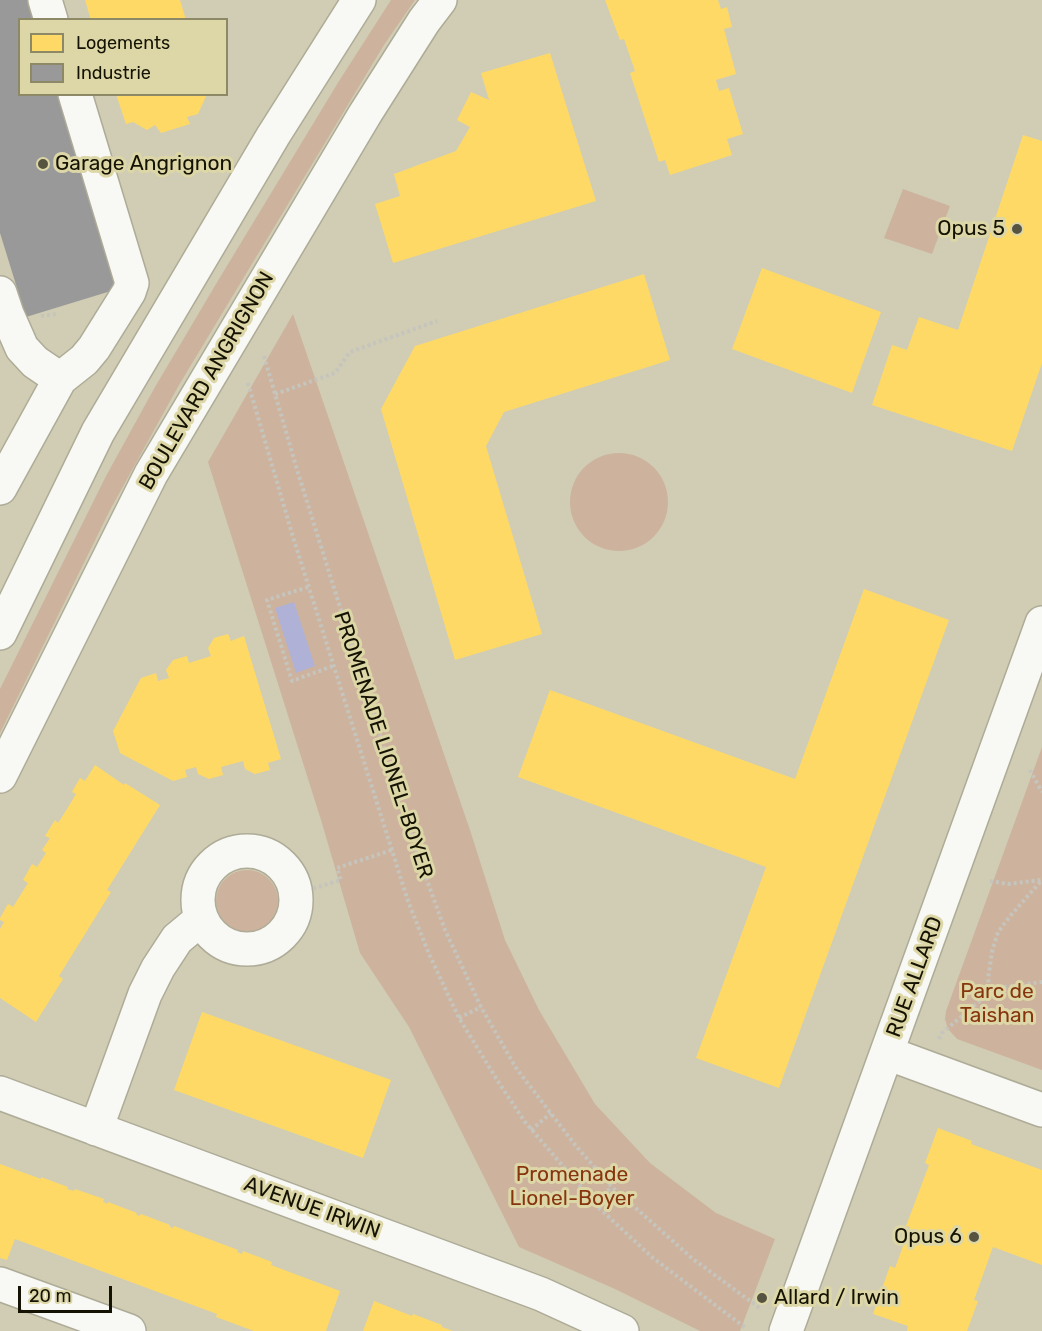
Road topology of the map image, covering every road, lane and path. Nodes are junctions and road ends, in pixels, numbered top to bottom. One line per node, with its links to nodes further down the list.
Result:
1 (45, 0): 4 (street)
2 (359, 0): 17 (street)
3 (440, 0): 20 (street, BOULEVARD ANGRIGNON)
4 (50, 18)
5 (76, 96): 11 (street)
6 (0, 293): 11 (street)
7 (57, 314): 8 (path)
8 (40, 316)
9 (437, 321): 13 (path)
10 (264, 356): 13 (path, PROMENADE LIONEL-BOYER)
11 (60, 379): 14 (street)
12 (248, 383): 15 (path)
13 (275, 394): 29 (path, PROMENADE LIONEL-BOYER)
14 (0, 488)
15 (308, 587): 18 (path); 18 (path)
16 (1042, 623): 32 (street, RUE ALLARD)
17 (0, 633)
18 (333, 666): 22 (path)
19 (1030, 770): 21 (path)
20 (0, 776)
21 (1042, 792)
22 (392, 850): 25 (path); 30 (path)
23 (1042, 880): 24 (path); 28 (path)
24 (990, 881)
25 (296, 894): 26 (street); 26 (street)
26 (201, 919): 36 (street)
27 (1042, 982): 28 (path)
28 (991, 994): 31 (path)
29 (481, 1007): 30 (path); 35 (path, PROMENADE LIONEL-BOYER)
30 (459, 1018): 37 (path)
31 (942, 1033)
32 (887, 1053): 34 (street); 45 (street, RUE ALLARD)
33 (0, 1093): 36 (street, AVENUE IRWIN)
34 (1042, 1110)
35 (550, 1113): 37 (path); 38 (path, PROMENADE LIONEL-BOYER)
36 (96, 1130): 42 (street, AVENUE IRWIN)
37 (531, 1130): 39 (path)
38 (612, 1187): 39 (path); 41 (path, PROMENADE LIONEL-BOYER)
39 (594, 1203): 43 (path)
40 (0, 1284): 44 (street)
41 (760, 1309)
42 (614, 1329)
43 (747, 1329)
44 (129, 1331)
45 (786, 1331)

